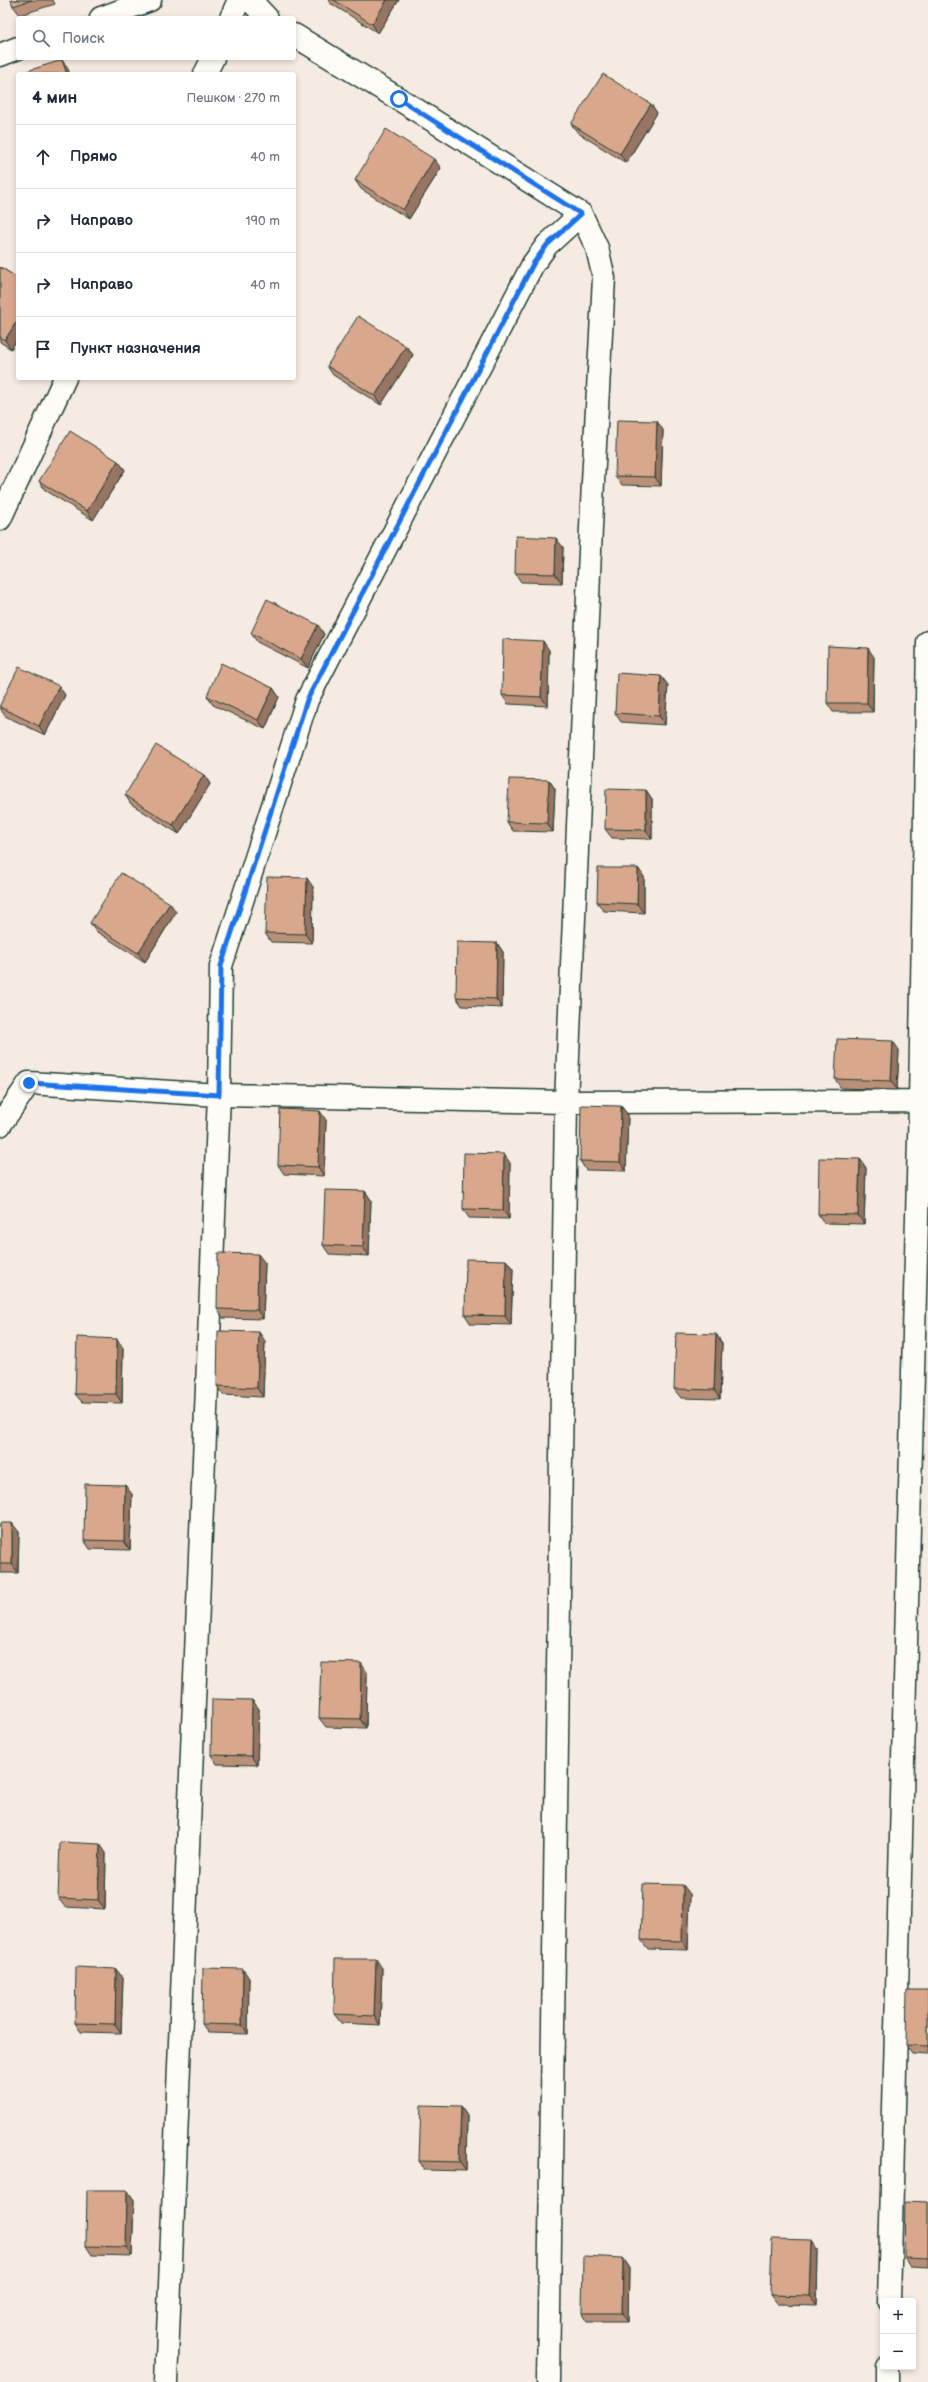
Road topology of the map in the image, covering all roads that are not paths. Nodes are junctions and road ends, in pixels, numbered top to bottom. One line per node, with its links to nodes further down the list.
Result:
1 (150, 0): 4 (street)
2 (239, 0): 5 (street)
3 (250, 0): 6 (street)
4 (106, 16)
5 (232, 16)
6 (266, 16)
7 (296, 36): 12 (street)
8 (16, 49): 9 (street)
9 (0, 55)
10 (212, 60): 11 (street)
11 (206, 72)
12 (581, 214): 16 (street); 18 (street)
13 (64, 380): 14 (street)
14 (0, 519)
15 (928, 642): 17 (street)
16 (219, 1095): 18 (street); 19 (street); 22 (street)
17 (924, 1101): 18 (street); 20 (street)
18 (566, 1102): 23 (street)
19 (0, 1125)
20 (889, 2298)
21 (887, 2370): 24 (street)
22 (166, 2382)
23 (548, 2382)
24 (887, 2382)

